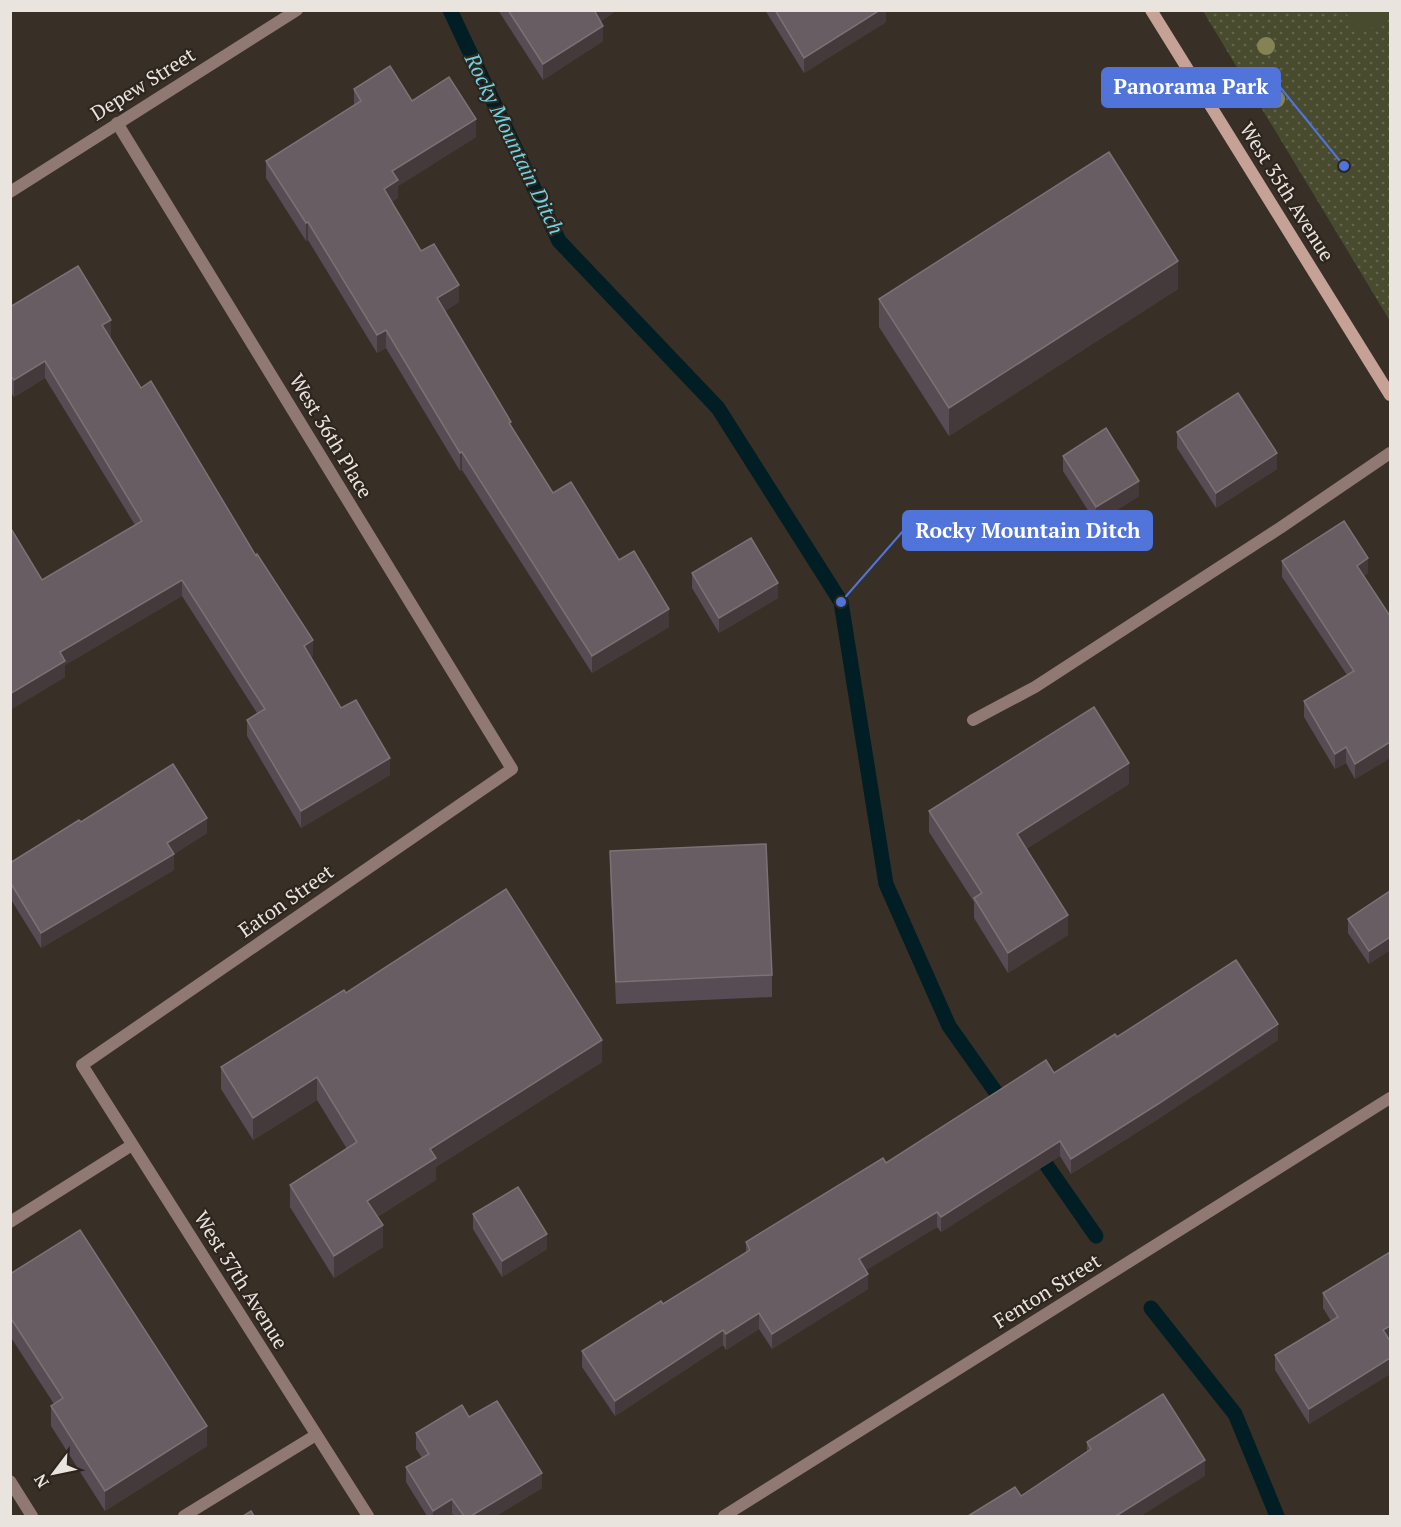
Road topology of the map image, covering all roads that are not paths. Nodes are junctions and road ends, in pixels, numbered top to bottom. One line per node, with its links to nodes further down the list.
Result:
1 (297, 10): 3 (street, Depew Street)
2 (1151, 10): 5 (street, West 35th Avenue)
3 (117, 123): 4 (street, Depew Street); 8 (street, West 36th Place)
4 (10, 192)
5 (1390, 395)
6 (1390, 453): 7 (street)
7 (974, 720)
8 (512, 769): 9 (street, Eaton Street)
9 (82, 1065): 11 (street, West 37th Avenue)
10 (1390, 1098): 18 (street, Fenton Street)
11 (132, 1145): 12 (street); 13 (street, West 37th Avenue)
12 (10, 1222)
13 (316, 1435): 16 (street); 17 (street, West 37th Avenue)
14 (10, 1480): 15 (street)
15 (32, 1516)
16 (184, 1516)
17 (368, 1516)
18 (724, 1516)

